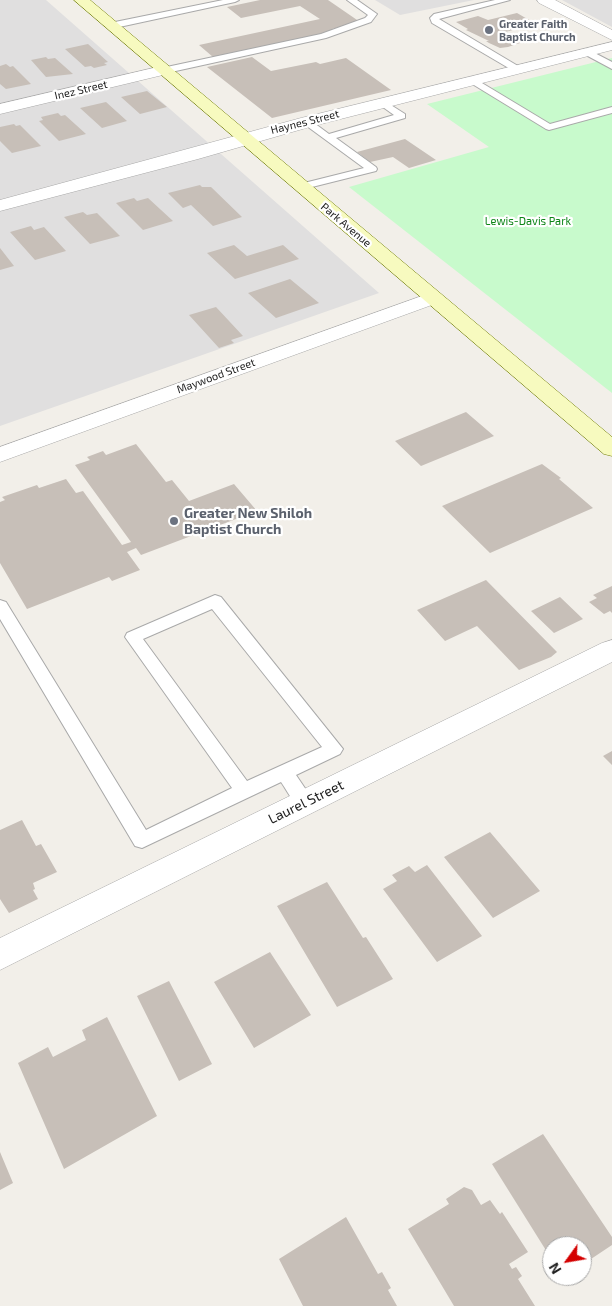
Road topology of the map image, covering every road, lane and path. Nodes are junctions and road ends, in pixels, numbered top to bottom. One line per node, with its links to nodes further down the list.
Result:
1 (81, 0): 6 (main road, Park Avenue)
2 (235, 0): 6 (lane)
3 (351, 0): 12 (lane)
4 (506, 0): 11 (lane)
5 (544, 0): 7 (street)
6 (110, 26): 12 (main road, Park Avenue)
7 (612, 36)
8 (612, 46): 9 (street, Haynes Street)
9 (587, 52): 10 (lane); 11 (street, Haynes Street)
10 (612, 66)
11 (515, 68): 13 (street, Haynes Street)
12 (162, 71): 15 (street, Inez Street); 19 (main road, Park Avenue)
13 (472, 80): 14 (street, Haynes Street); 16 (lane)
14 (383, 103): 17 (street, Haynes Street); 18 (lane)
15 (0, 109)
16 (612, 110)
17 (307, 122): 18 (lane); 19 (street, Haynes Street)
18 (328, 137): 20 (lane)
19 (243, 138): 20 (main road, Park Avenue); 21 (street, Haynes Street)
20 (300, 187): 22 (main road, Park Avenue)
21 (0, 206)
22 (433, 298): 23 (main road, Park Avenue); 24 (street, Maywood Street)
23 (608, 442)
24 (0, 455)
25 (0, 606): 28 (lane)
26 (612, 650): 29 (street, Laurel Street)
27 (284, 772): 28 (lane); 28 (lane); 29 (lane)
28 (244, 791)
29 (306, 803): 30 (street, Laurel Street)
30 (0, 955)

